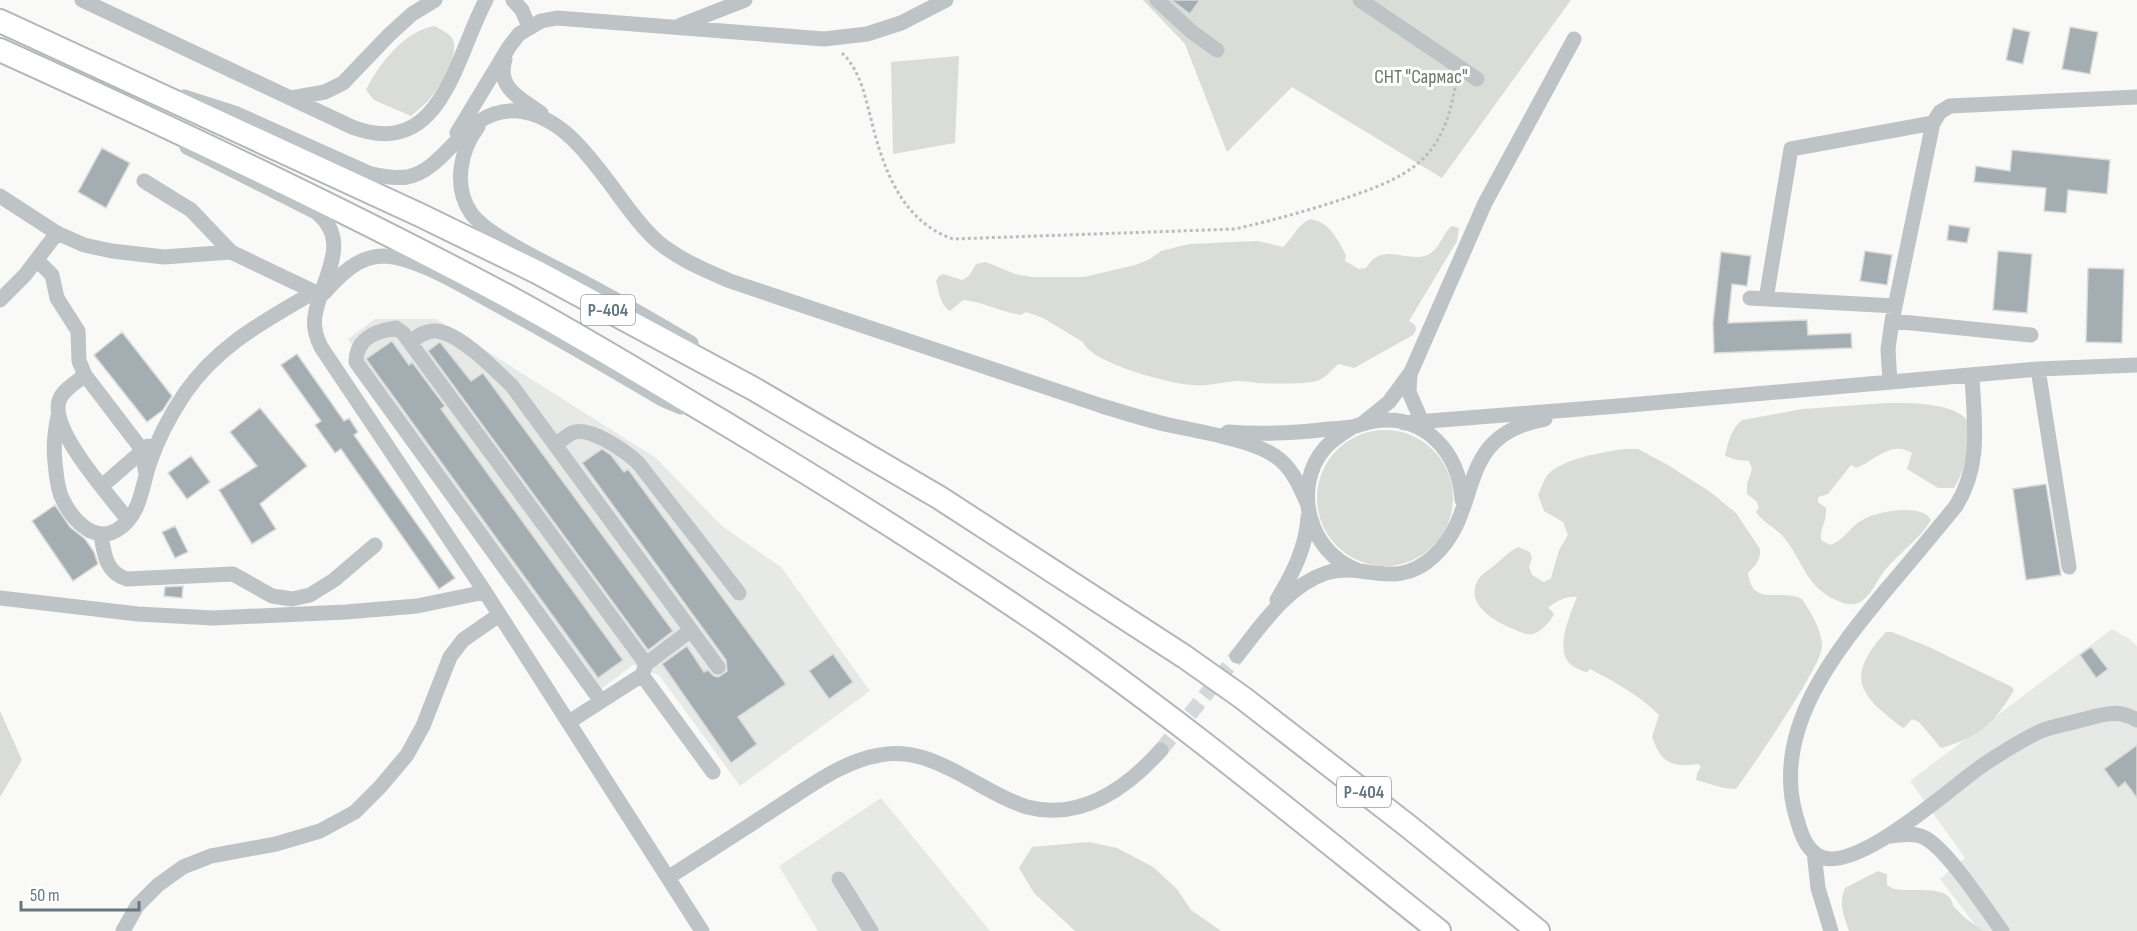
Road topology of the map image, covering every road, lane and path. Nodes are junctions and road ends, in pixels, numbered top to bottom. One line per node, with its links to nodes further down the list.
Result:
1 (82, 0): 22 (street)
2 (435, 0): 22 (street)
3 (486, 0): 22 (street)
4 (513, 0): 11 (street)
5 (523, 0): 11 (street)
6 (745, 0): 12 (street)
7 (946, 0): 13 (street)
8 (1157, 0): 17 (street)
9 (1360, 0): 18 (street)
10 (0, 21): 20 (highway, Р-404)
11 (529, 27): 12 (street); 15 (street)
12 (675, 27): 13 (street)
13 (824, 39): 18 (path)
14 (1575, 39): 42 (street)
15 (509, 47): 25 (street); 27 (street)
16 (0, 50): 23 (highway, Р-404)
17 (1217, 50)
18 (1458, 66): 19 (street)
19 (1477, 79)
20 (149, 90): 27 (street); 46 (highway, Р-404)
21 (2137, 97): 26 (street)
22 (291, 98)
23 (137, 112): 33 (street); 52 (highway, Р-404)
24 (491, 116): 25 (street); 27 (street); 46 (street)
25 (555, 123): 53 (street)
26 (1933, 123): 35 (street); 37 (street)
27 (448, 149)
28 (144, 181): 31 (street)
29 (0, 196): 30 (street)
30 (57, 233): 31 (street); 32 (street)
31 (231, 252): 33 (street)
32 (37, 260): 36 (street); 43 (street)
33 (318, 294): 52 (street); 54 (street); 67 (street)
34 (1750, 298): 35 (street)
35 (1766, 299): 37 (street)
36 (0, 300)
37 (1893, 314): 38 (street); 45 (street)
38 (2031, 334)
39 (410, 342): 56 (street); 75 (street); 76 (street)
40 (2137, 365): 41 (street)
41 (2038, 369): 44 (street); 65 (street)
42 (1411, 372): 49 (street); 51 (street)
43 (85, 375): 48 (street); 57 (street)
44 (1972, 375): 45 (street); 82 (street)
45 (1890, 382): 47 (street)
46 (754, 389): 89 (highway, Р-404)
47 (1618, 406): 49 (street); 61 (street)
48 (58, 416): 59 (street); 63 (street)
49 (1420, 421): 50 (street); 55 (street)
50 (1404, 423): 51 (street); 55 (street)
51 (1358, 425): 53 (street); 60 (street)
52 (731, 426): 88 (highway, Р-404)
53 (1191, 429): 60 (street)
54 (162, 432): 57 (street); 58 (street)
55 (1431, 435): 61 (street)
56 (555, 444): 68 (street); 72 (street)
57 (143, 451): 58 (street); 59 (street)
58 (145, 480): 62 (street)
59 (102, 486): 62 (street)
60 (1308, 508): 66 (street); 71 (street)
61 (1459, 518): 66 (street)
62 (128, 520): 63 (street)
63 (101, 535): 64 (street)
64 (375, 546)
65 (2069, 567)
66 (1374, 574): 71 (street)
67 (485, 592): 69 (street); 70 (street)
68 (739, 592)
69 (0, 598)
70 (499, 615): 78 (street); 85 (street)
71 (1263, 623): 73 (street)
72 (691, 630): 74 (street); 75 (street)
73 (1237, 656)
74 (718, 667)
75 (644, 669): 76 (street); 80 (street)
76 (601, 701): 78 (street)
77 (2137, 720): 81 (street)
78 (569, 722): 83 (street)
79 (1161, 750): 83 (street)
80 (712, 772)
81 (1890, 836): 82 (street); 91 (street)
82 (1814, 852): 90 (street)
83 (669, 877): 86 (street)
84 (839, 879): 87 (street)
85 (123, 931)
86 (702, 931)
87 (871, 931)
88 (1439, 931)
89 (1538, 931)
90 (1831, 931)
91 (2002, 931)

